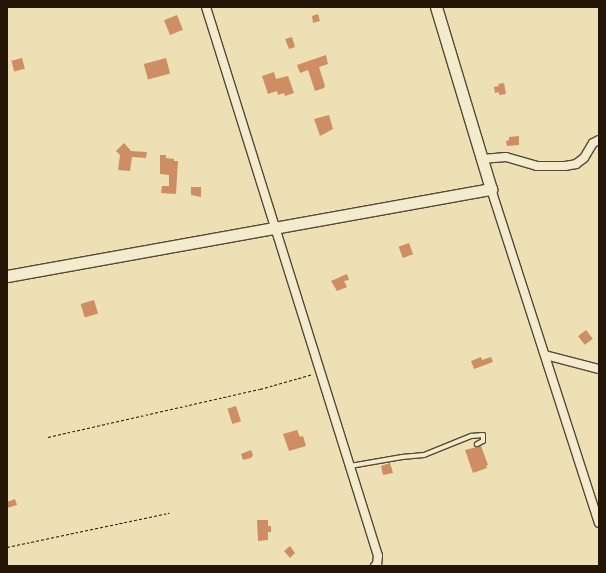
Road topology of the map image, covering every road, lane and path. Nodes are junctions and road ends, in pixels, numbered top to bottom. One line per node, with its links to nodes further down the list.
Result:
1 (206, 7): 6 (street)
2 (436, 7): 4 (street)
3 (599, 140): 4 (street)
4 (482, 159): 5 (street)
5 (491, 189): 6 (street); 8 (street)
6 (275, 226): 7 (street); 10 (street)
7 (7, 276)
8 (545, 354): 9 (street); 15 (street)
9 (599, 369)
10 (321, 370): 11 (path); 13 (street)
11 (48, 437)
12 (477, 444): 13 (lane)
13 (350, 466): 17 (street)
14 (169, 513): 16 (path)
15 (599, 523)
16 (7, 547)
17 (375, 566)

